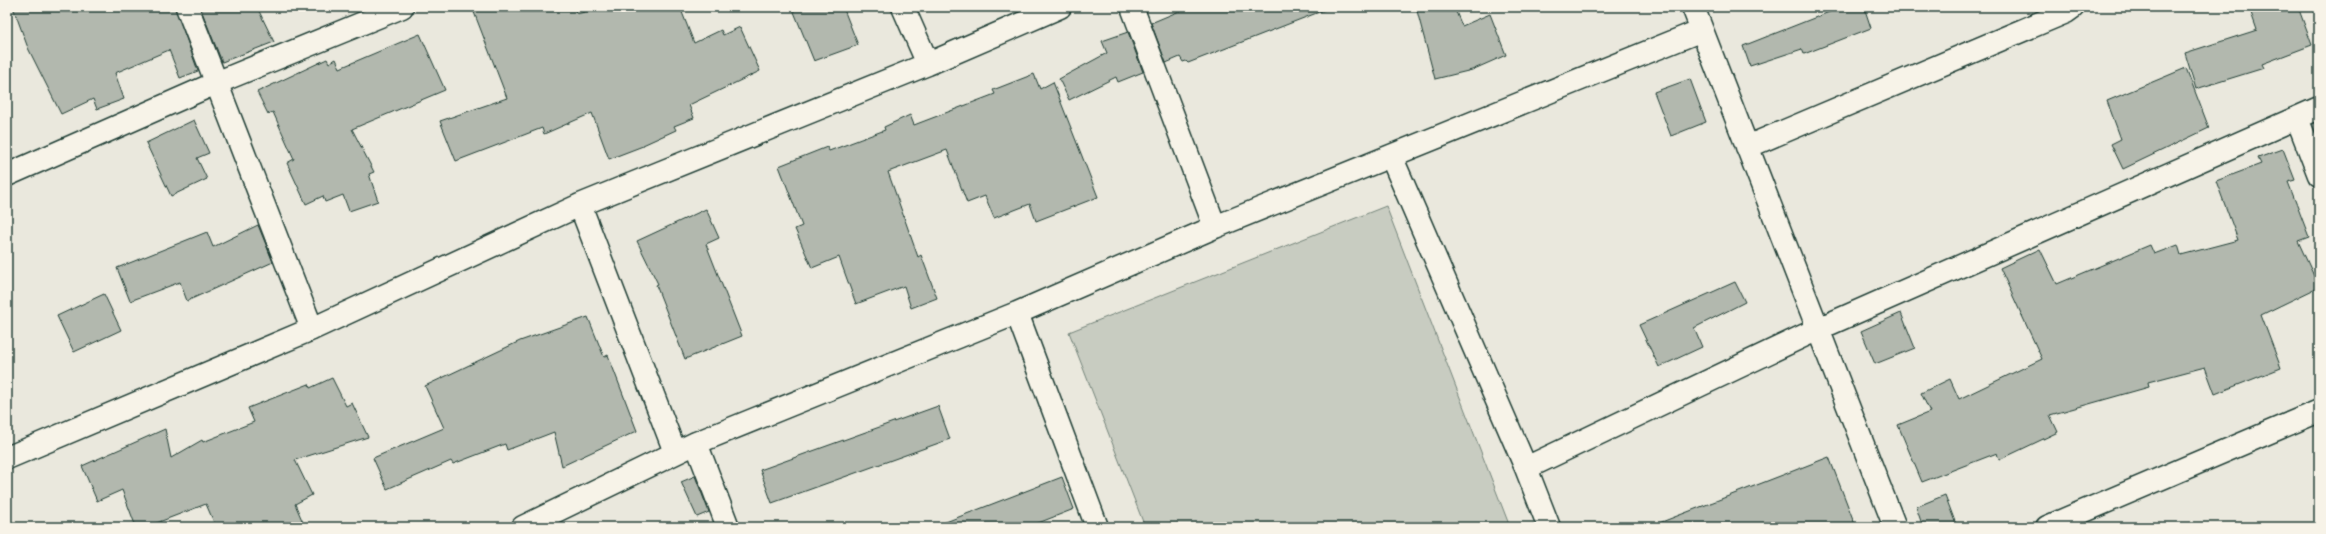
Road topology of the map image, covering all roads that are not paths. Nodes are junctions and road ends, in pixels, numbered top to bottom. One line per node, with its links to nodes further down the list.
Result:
1 (188, 7): 10 (street)
2 (402, 7): 10 (street)
3 (903, 7): 9 (street)
4 (1060, 7): 9 (street)
5 (1132, 7): 18 (street)
6 (1693, 7): 8 (street)
7 (2073, 7): 13 (street)
8 (1702, 30): 13 (street); 14 (street)
9 (928, 64): 17 (street)
10 (216, 83): 15 (street); 20 (street)
11 (2319, 108): 12 (street)
12 (2297, 118): 16 (street); 21 (street)
13 (1747, 147): 21 (street)
14 (1391, 156): 18 (street); 26 (street)
15 (7, 175)
16 (2319, 175)
17 (580, 205): 20 (street); 24 (street)
18 (1215, 227): 19 (street)
19 (1017, 313): 23 (street); 30 (street)
20 (312, 329): 25 (street)
21 (1818, 329): 26 (street); 32 (street)
22 (2319, 411): 27 (street)
23 (696, 443): 24 (street); 29 (street)
24 (675, 452): 28 (street)
25 (7, 458)
26 (1526, 468): 31 (street)
27 (2052, 526)
28 (523, 527)
29 (728, 527)
30 (1097, 527)
31 (1549, 527)
32 (1895, 527)

